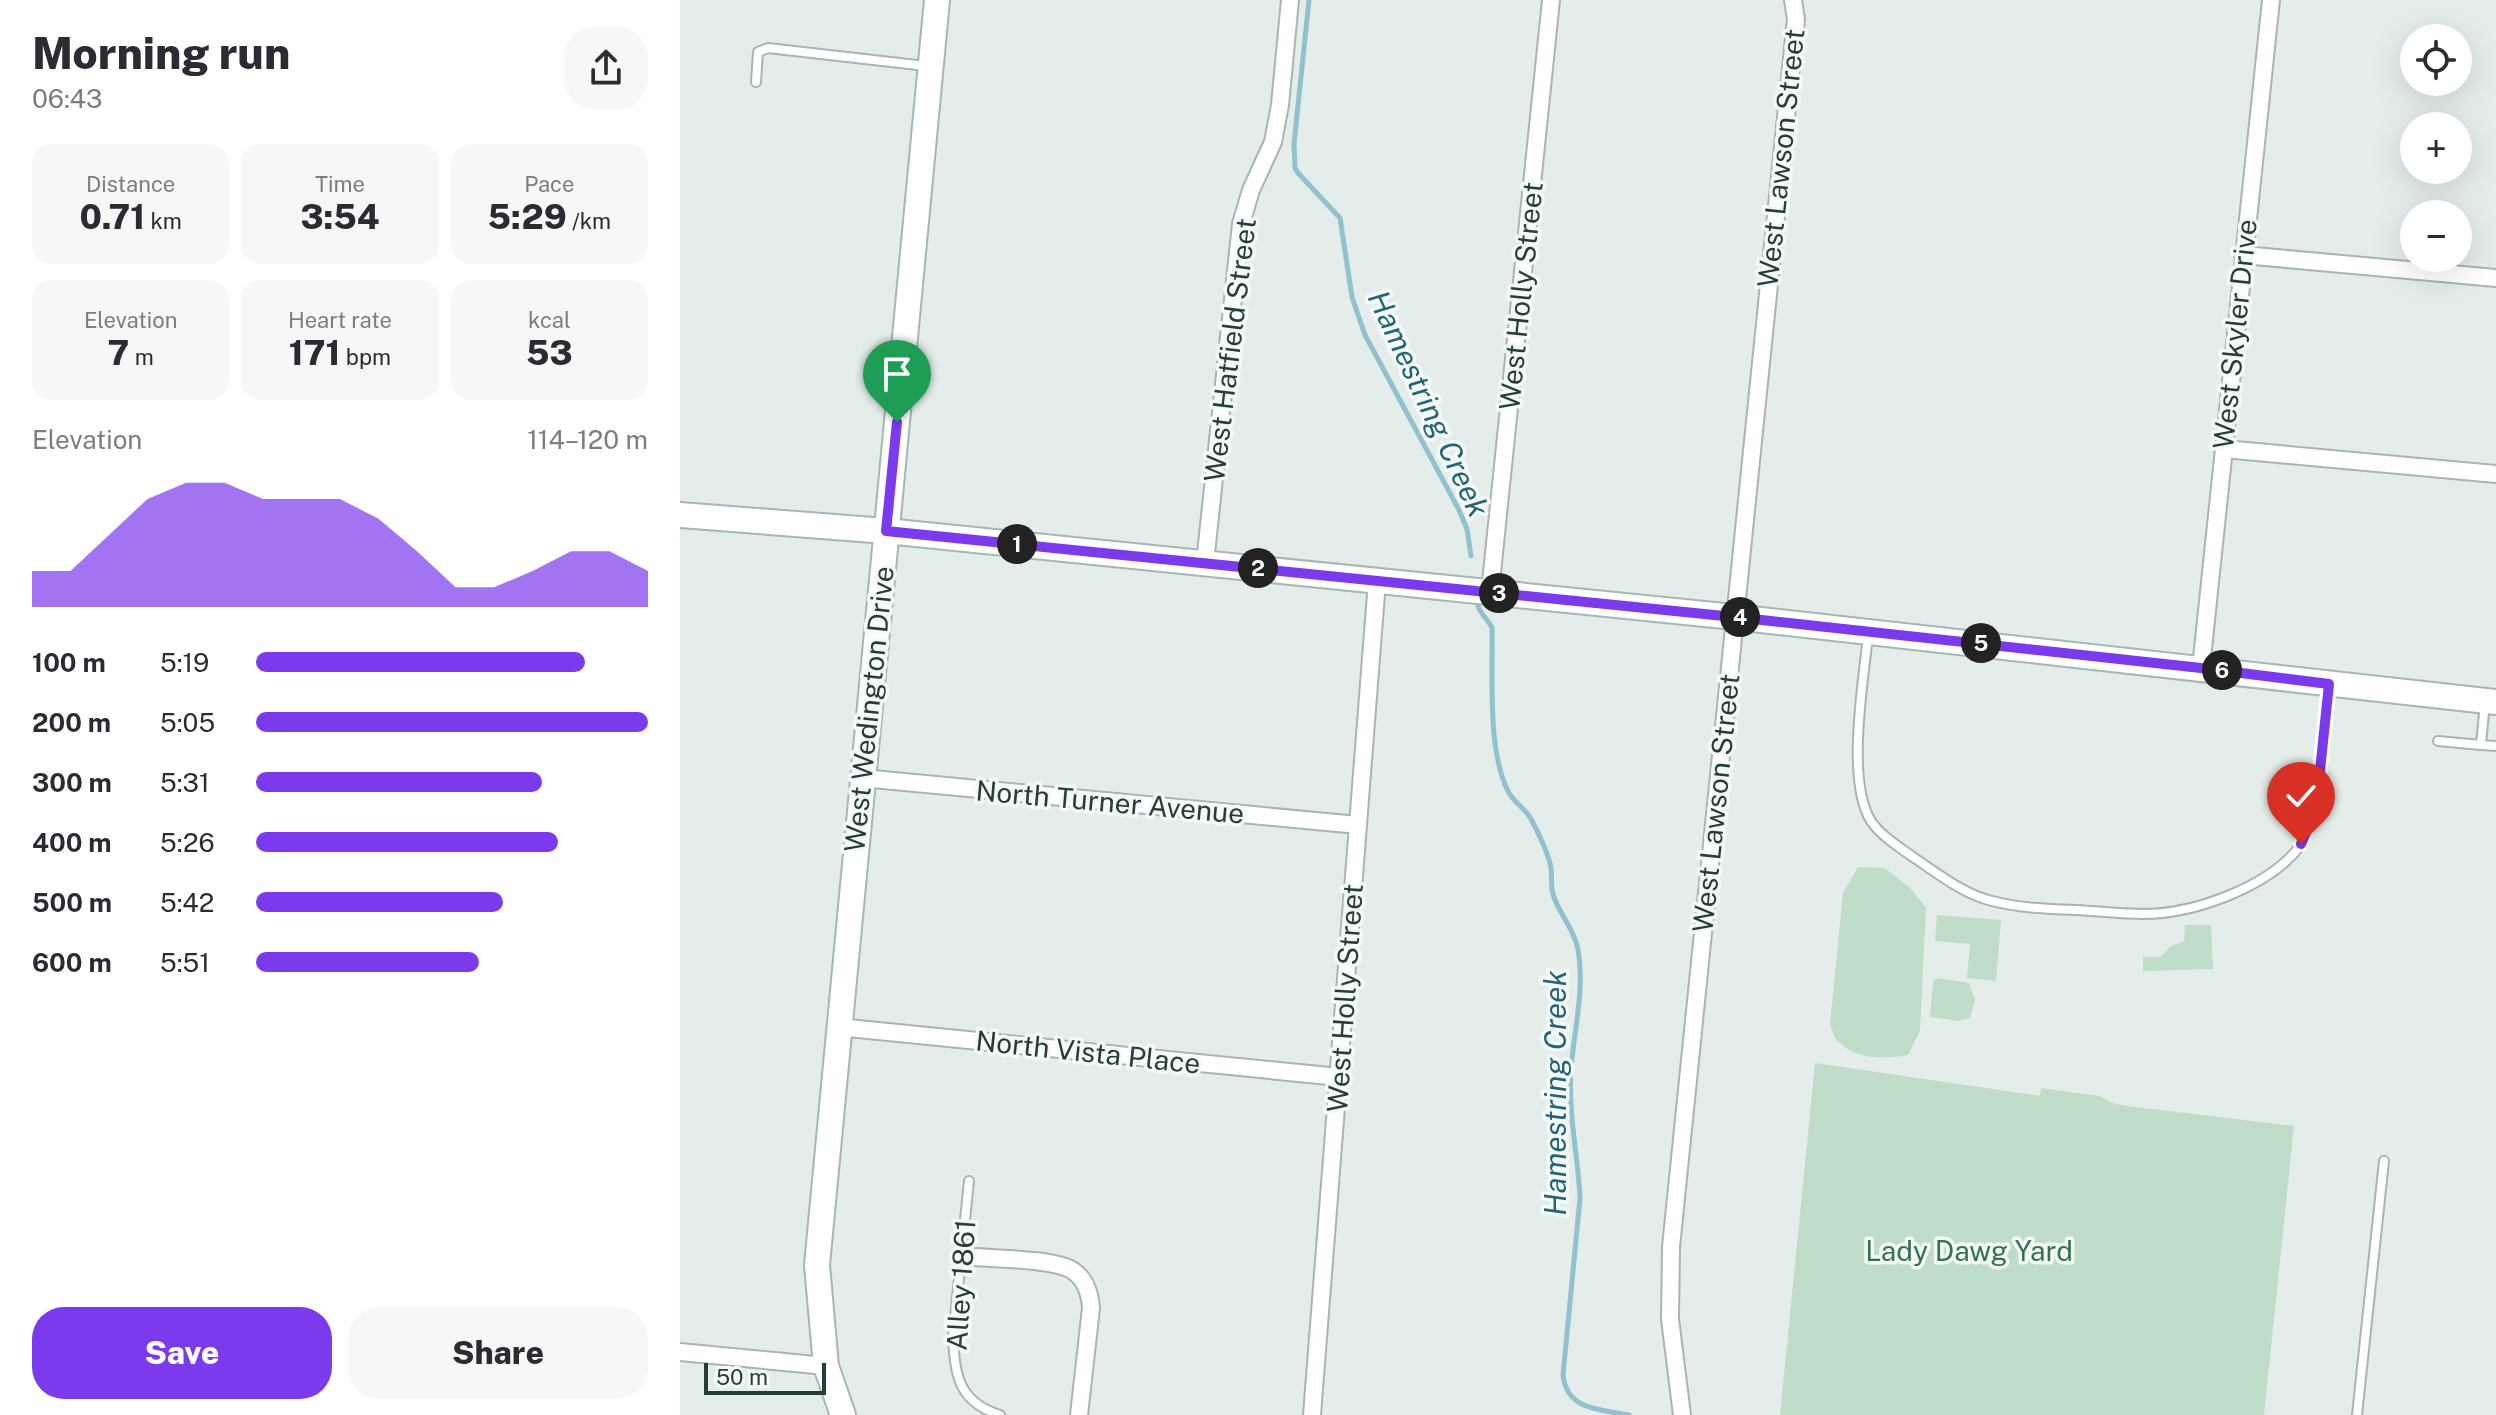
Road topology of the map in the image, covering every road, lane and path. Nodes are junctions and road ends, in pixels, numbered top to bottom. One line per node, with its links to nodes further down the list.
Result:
1 (937, 0): 6 (street, West Wedington Drive)
2 (1290, 0): 14 (street, West Hatfield Street)
3 (1551, 0): 16 (street, West Holly Street)
4 (1793, 0): 17 (street, West Lawson Street)
5 (2271, 0): 8 (street, West Skyler Drive)
6 (931, 66): 7 (lane); 13 (street, West Wedington Drive)
7 (756, 82)
8 (2243, 255): 9 (street); 10 (street, West Skyler Drive)
9 (2496, 278)
10 (2224, 449): 11 (street); 19 (street, West Skyler Drive)
11 (2496, 474)
12 (680, 515): 13 (street)
13 (886, 531): 14 (street); 25 (street, West Wedington Drive)
14 (1205, 563): 15 (street)
15 (1377, 581): 16 (street); 26 (street, West Holly Street)
16 (1490, 592): 17 (street)
17 (1734, 617): 18 (street); 38 (street, West Lawson Street)
18 (1868, 631): 19 (street); 20 (lane)
19 (2201, 668): 20 (street)
20 (2329, 684): 21 (street)
21 (2491, 702): 23 (lane)
22 (2438, 741): 23 (lane)
23 (2481, 745): 24 (lane)
24 (2496, 746)
25 (862, 778): 26 (street, North Turner Avenue); 27 (street, West Wedington Drive)
26 (1358, 825): 28 (street, West Holly Street)
27 (838, 1027): 28 (street, North Vista Place); 33 (street, West Wedington Drive)
28 (1339, 1077): 37 (street, West Holly Street)
29 (2384, 1161): 39 (lane)
30 (969, 1181): 31 (lane, Alley 1861)
31 (963, 1256): 35 (lane, Alley 1861); 36 (street)
32 (680, 1352): 33 (street)
33 (826, 1366): 34 (street, West Wedington Drive)
34 (843, 1415)
35 (1000, 1415)
36 (1079, 1415)
37 (1312, 1415)
38 (1682, 1415)
39 (2357, 1415)

